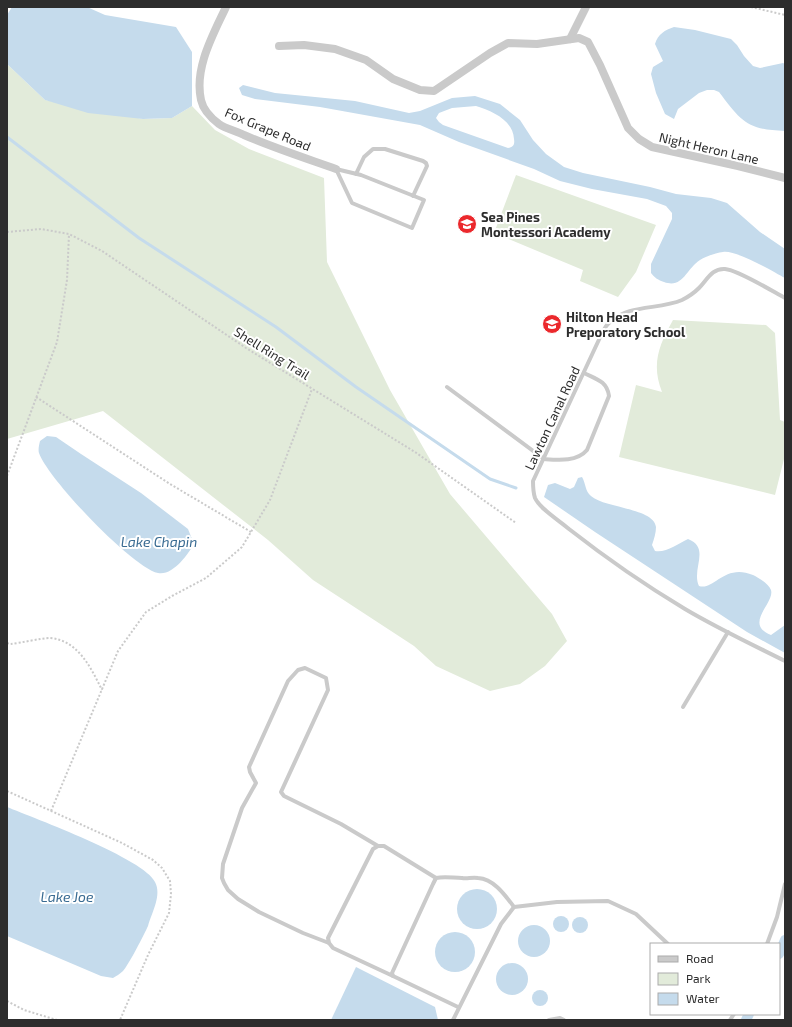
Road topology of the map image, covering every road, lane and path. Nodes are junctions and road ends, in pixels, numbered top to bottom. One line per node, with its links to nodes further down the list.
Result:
1 (226, 7): 7 (street, Fox Grape Road)
2 (586, 7): 5 (street)
3 (750, 7): 4 (path)
4 (785, 15)
5 (570, 39): 6 (street); 9 (street, Night Heron Lane)
6 (279, 46)
7 (336, 169): 8 (lane); 10 (lane)
8 (356, 174): 10 (lane); 10 (lane)
9 (785, 178)
10 (413, 196)
11 (7, 232): 12 (path, Shell Ring Trail)
12 (69, 234): 16 (path, Shell Ring Trail); 17 (path)
13 (785, 298): 14 (lane, Lawton Canal Road)
14 (584, 373): 18 (lane, Lawton Canal Road); 18 (lane)
15 (447, 387): 18 (lane)
16 (312, 389): 20 (path, Shell Ring Trail); 21 (path)
17 (36, 397): 19 (path); 21 (path)
18 (544, 459): 22 (lane, Lawton Canal Road)
19 (7, 476)
20 (516, 523)
21 (251, 532): 25 (path)
22 (728, 632): 24 (lane, Lawton Canal Road); 26 (lane)
23 (7, 643): 25 (path)
24 (785, 661)
25 (102, 690): 28 (path)
26 (682, 707)
27 (7, 791): 28 (path)
28 (51, 811): 40 (path)
29 (378, 846): 30 (lane); 33 (lane); 33 (lane)
30 (436, 878): 32 (lane); 36 (lane)
31 (785, 884): 35 (lane)
32 (514, 907): 34 (lane); 38 (lane)
33 (329, 943): 36 (lane)
34 (667, 943)
35 (767, 943)
36 (393, 976): 38 (lane)
37 (7, 1001): 39 (path)
38 (458, 1007): 41 (lane)
39 (57, 1020)
40 (120, 1020)
41 (453, 1020)
42 (549, 1020): 43 (lane)
43 (564, 1020)

